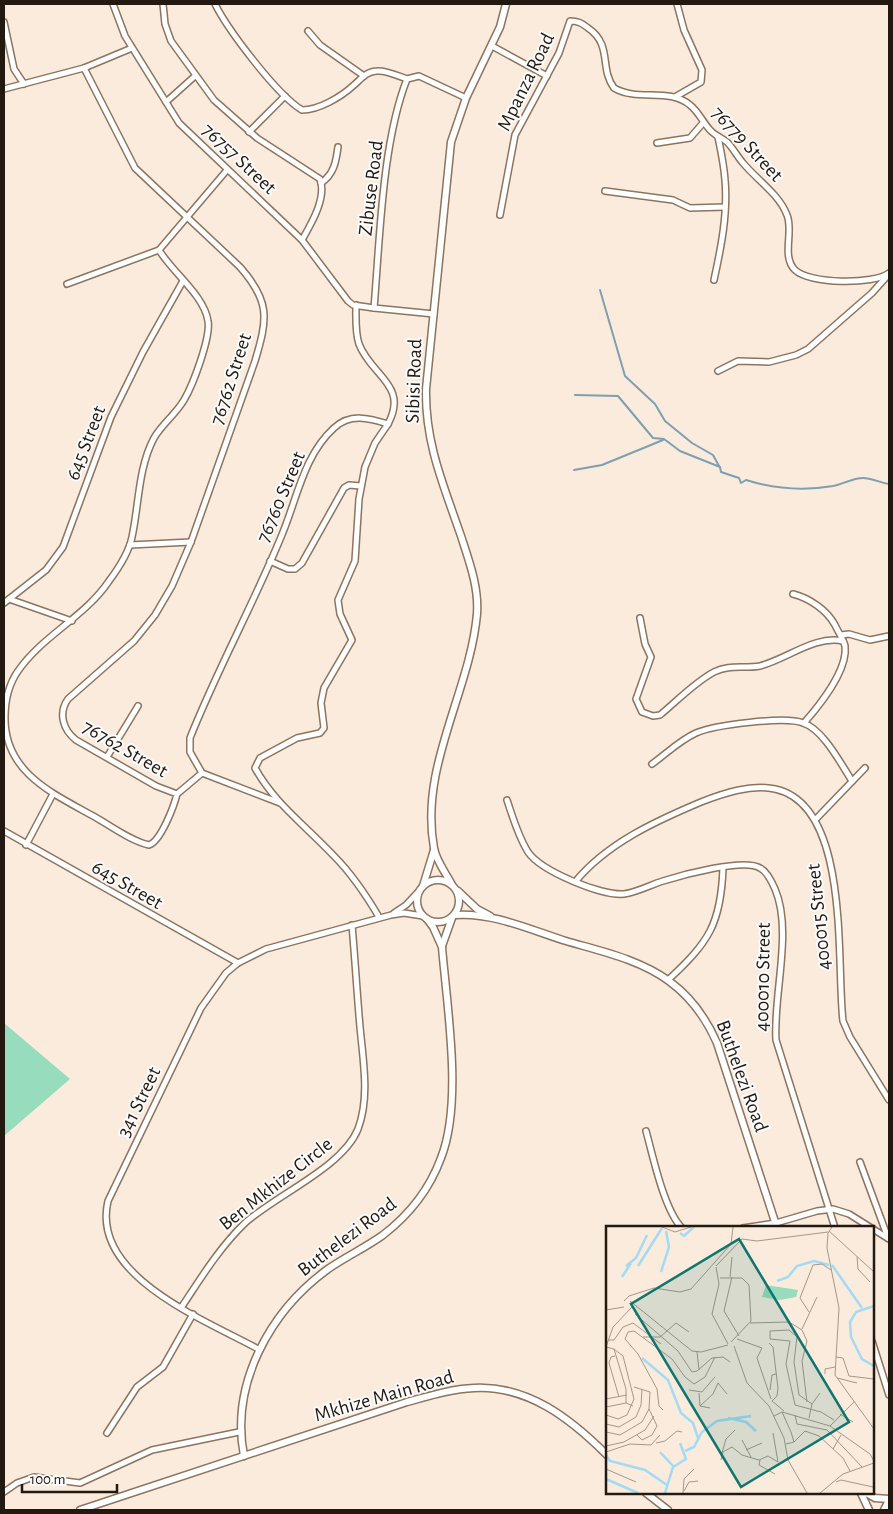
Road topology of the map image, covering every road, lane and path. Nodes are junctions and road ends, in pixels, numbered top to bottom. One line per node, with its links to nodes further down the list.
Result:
1 (113, 4): 9 (street, 76757 Street)
2 (163, 4): 11 (street)
3 (215, 4): 17 (street)
4 (506, 4): 8 (street, Sibisi Road)
5 (678, 4): 18 (street)
6 (4, 22): 15 (street)
7 (308, 31): 12 (street)
8 (492, 46): 13 (street); 19 (street, Sibisi Road)
9 (132, 48): 10 (street); 20 (street, 76757 Street)
10 (84, 68): 15 (street); 31 (street, 76762 Street)
11 (195, 76): 20 (street); 22 (street)
12 (364, 76): 14 (street); 17 (street)
13 (547, 76): 18 (street, Mpanza Road); 30 (street, Mpanza Road)
14 (407, 79): 19 (street); 39 (street, Zibuse Road)
15 (24, 84): 16 (street)
16 (4, 89)
17 (285, 96): 22 (street)
18 (675, 97): 21 (street, 76779 Street)
19 (466, 98): 40 (street, Sibisi Road)
20 (166, 102): 26 (street, 76757 Street)
21 (703, 123): 23 (street, 76779 Street); 24 (street)
22 (249, 132): 27 (street)
23 (718, 137): 29 (street); 34 (street, 76779 Street)
24 (657, 143)
25 (338, 147): 27 (street)
26 (227, 170): 31 (street); 32 (street, 76757 Street)
27 (321, 183): 32 (street)
28 (605, 190): 29 (street)
29 (725, 207): 35 (street)
30 (500, 215)
31 (188, 217): 33 (street); 44 (street, 76762 Street)
32 (302, 240): 38 (street, 76757 Street)
33 (159, 250): 36 (street, 76762 Street); 37 (street)
34 (889, 273): 41 (street)
35 (714, 280)
36 (183, 281): 45 (street, 76762 Street); 48 (street, 645 Street)
37 (67, 284)
38 (356, 306): 39 (street); 42 (street)
39 (374, 308): 40 (street)
40 (434, 314): 69 (street, Sibisi Road)
41 (718, 371)
42 (388, 424): 43 (street); 46 (street, 76760 Street)
43 (361, 486): 46 (street, 76760 Street); 65 (street)
44 (191, 542): 45 (street); 57 (street, 76762 Street)
45 (130, 545): 51 (street, 76762 Street)
46 (270, 561): 60 (street, 76760 Street)
47 (793, 594): 52 (street)
48 (9, 599): 49 (street, 645 Street); 51 (street)
49 (4, 603)
50 (640, 618): 54 (street)
51 (72, 621): 62 (street, 76762 Street)
52 (841, 635): 53 (street); 54 (street)
53 (889, 636)
54 (843, 641): 56 (street)
55 (138, 706): 57 (street)
56 (804, 723): 58 (street); 61 (street)
57 (107, 757): 63 (street, 76762 Street)
58 (652, 764)
59 (865, 768): 61 (street)
60 (202, 773): 63 (street); 65 (street)
61 (852, 781): 66 (street)
62 (54, 794): 63 (street, 76762 Street); 68 (street)
63 (177, 794)
64 (507, 800): 71 (street, 400010 Street)
65 (280, 803): 76 (street)
66 (815, 820): 71 (street, 400015 Street); 83 (street, 400015 Street)
67 (4, 831): 68 (street, 645 Street)
68 (26, 845): 81 (street, 645 Street)
69 (434, 849): 72 (street, Sibisi Road); 73 (street, Sibisi Road)
70 (723, 868): 71 (street, 400010 Street); 82 (street); 86 (street, 400010 Street)
71 (575, 882)
72 (454, 887): 73 (street); 75 (street, Buthelezi Road); 78 (street, Buthelezi Road)
73 (421, 888): 74 (street, 341 Street); 77 (street, Buthelezi Road)
74 (391, 915): 76 (street, 341 Street); 77 (street, 341 Street)
75 (454, 916): 77 (street, Buthelezi Road); 78 (street, Buthelezi Road); 80 (street, Buthelezi Road)
76 (379, 917): 79 (street, 341 Street)
77 (425, 917): 80 (street, Buthelezi Road)
78 (495, 919): 82 (street, Buthelezi Road)
79 (352, 925): 81 (street, 341 Street); 93 (street, Ben Mkhize Circle)
80 (442, 947): 96 (street, Buthelezi Road)
81 (238, 963): 93 (street, 341 Street)
82 (668, 980): 88 (street, Buthelezi Road)
83 (889, 1100)
84 (646, 1131): 87 (street)
85 (860, 1162): 92 (street)
86 (829, 1209): 88 (street); 89 (street); 90 (street)
87 (680, 1226)
88 (776, 1226)
89 (834, 1226)
90 (868, 1226)
91 (873, 1229): 92 (street)
92 (889, 1239)
93 (182, 1308): 94 (street, 341 Street)
94 (193, 1314): 96 (street, 341 Street); 99 (street)
95 (873, 1344): 97 (street)
96 (260, 1350): 98 (street, Buthelezi Road)
97 (889, 1395)
98 (239, 1432): 101 (street, Buthelezi Road); 102 (street)
99 (107, 1433)
100 (606, 1453): 101 (street, Mkhize Main Road)
101 (244, 1456): 107 (street, Mkhize Main Road)
102 (4, 1492)
103 (647, 1494): 108 (street)
104 (861, 1494): 109 (street)
105 (868, 1494): 106 (street)
106 (889, 1499): 110 (street)
107 (80, 1510)
108 (668, 1510)
109 (869, 1510)
110 (884, 1510)

